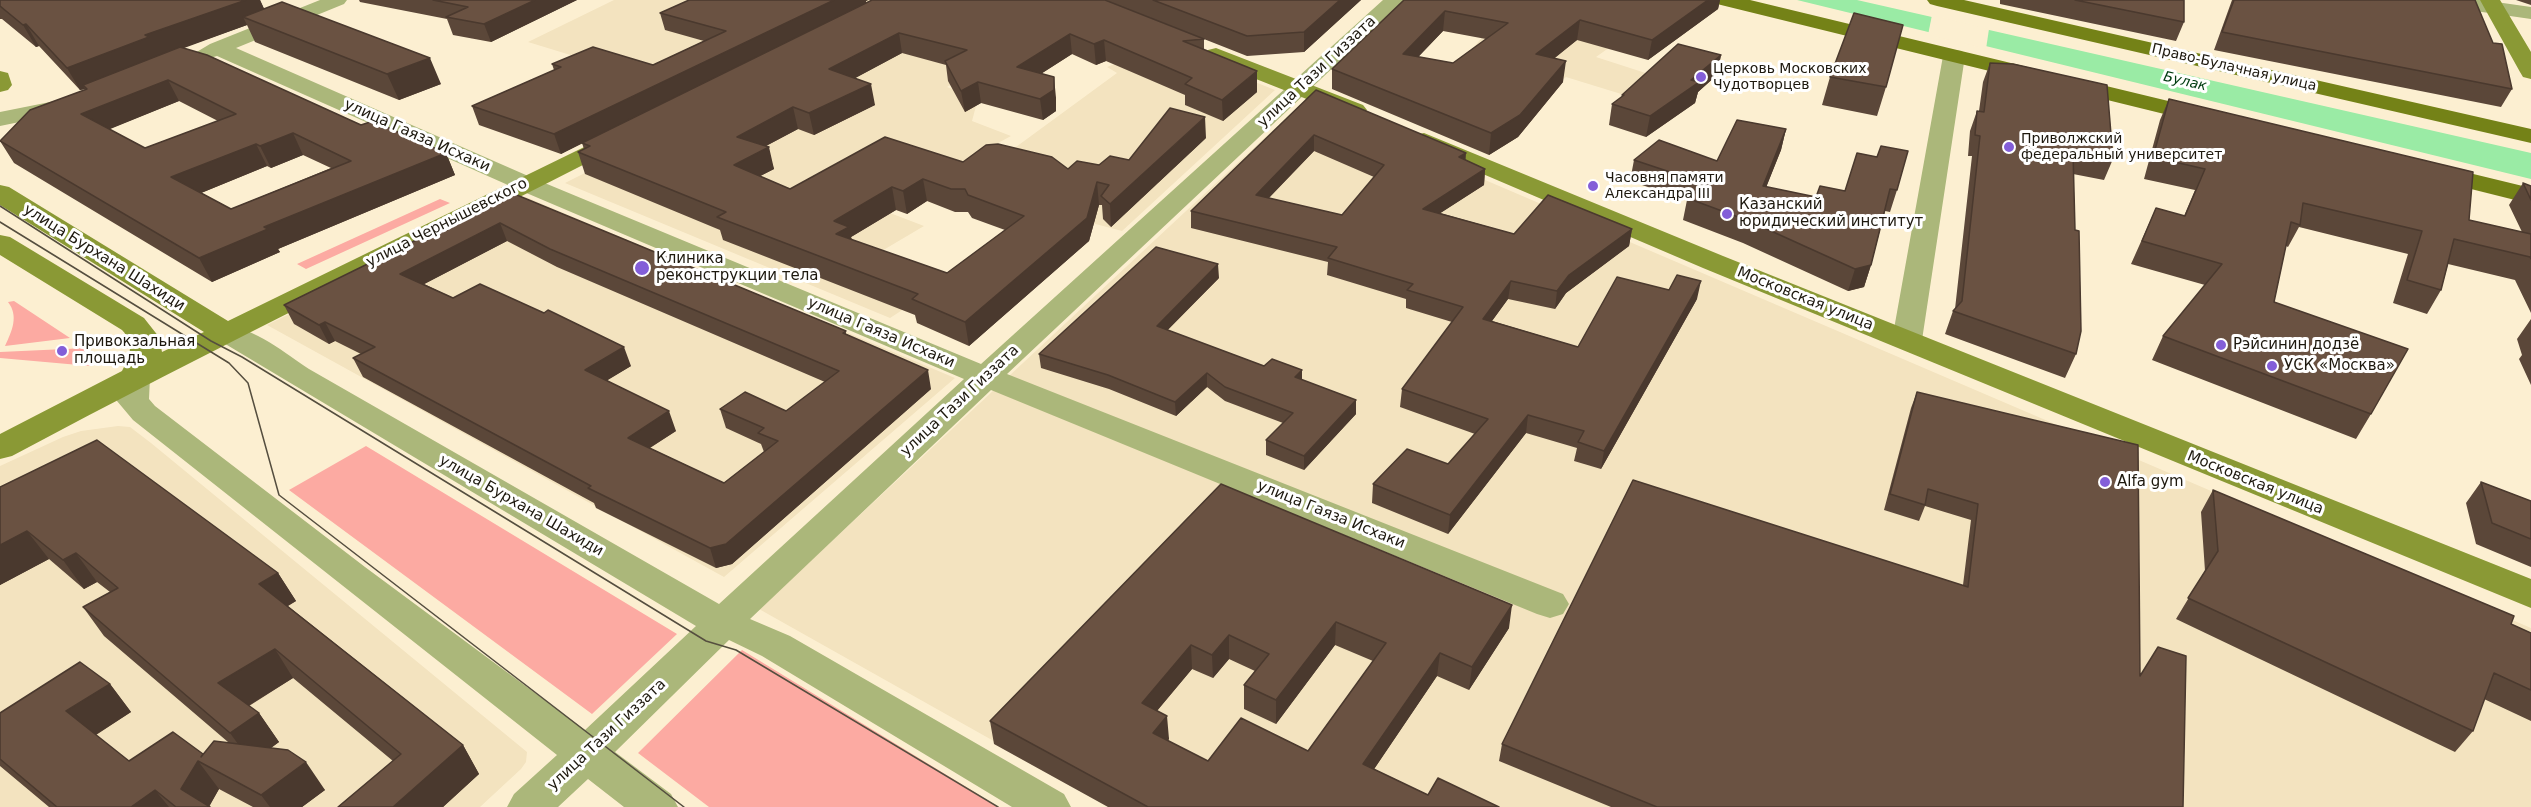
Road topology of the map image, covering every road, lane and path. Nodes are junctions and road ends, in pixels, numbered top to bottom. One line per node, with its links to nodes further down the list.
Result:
1 (338, 0): 10 (street)
2 (1395, 0): 16 (street, улица Тази Гиззата)
3 (1724, 0): 11 (main road)
4 (1937, 0): 6 (main road, Право-Булачная улица)
5 (2440, 0): 7 (street)
6 (1965, 3): 21 (main road, Право-Булачная улица)
7 (2492, 4): 8 (street); 13 (street)
8 (2531, 14)
9 (1193, 46): 16 (street, Московская улица)
10 (218, 48): 12 (street); 23 (street, улица Гаяза Исхаки)
11 (1954, 56): 19 (main road); 28 (street)
12 (184, 61)
13 (2531, 72)
14 (0, 78): 15 (street)
15 (0, 85)
16 (1299, 89): 28 (street, Московская улица); 29 (street, улица Тази Гиззата)
17 (88, 98): 18 (street)
18 (0, 119)
19 (2229, 123)
20 (644, 125): 23 (street, улица Чернышевского)
21 (2531, 136)
22 (2402, 164): 25 (main road)
23 (525, 184): 27 (street, улица Чернышевского); 29 (street, улица Гаяза Исхаки)
24 (0, 193): 27 (street, улица Бурхана Шахиди)
25 (2531, 196)
26 (0, 243): 30 (street)
27 (227, 333): 30 (street, улица Чернышевского); 34 (street, улица Бурхана Шахиди)
28 (1907, 340): 32 (street, Московская улица)
29 (986, 376): 33 (street, улица Гаяза Исхаки); 34 (street, улица Тази Гиззата)
30 (135, 378): 31 (street, улица Чернышевского); 35 (street)
31 (0, 448)
32 (2531, 594)
33 (1550, 604)
34 (723, 624): 35 (street, улица Тази Гиззата); 38 (street, улица Бурхана Шахиди)
35 (585, 755): 36 (street, улица Тази Гиззата); 37 (street)
36 (529, 807)
37 (656, 807)
38 (1049, 807)

